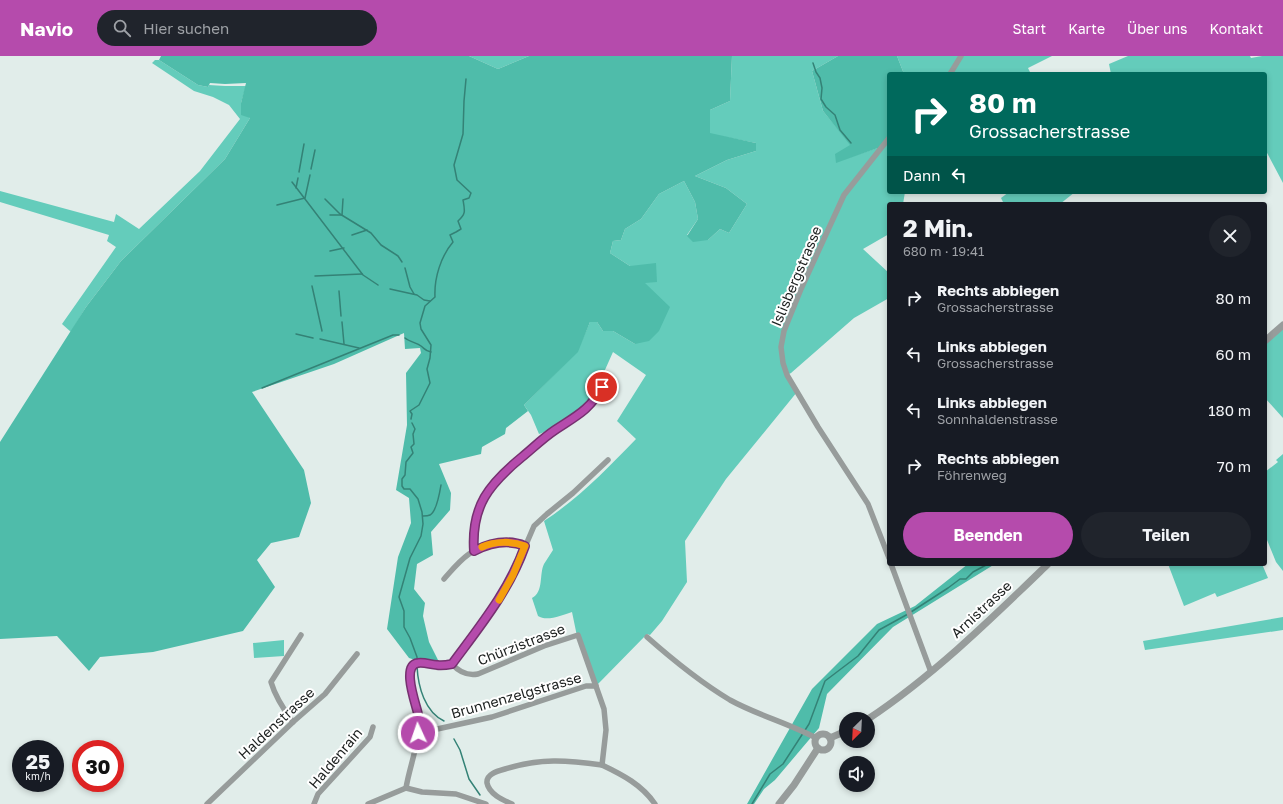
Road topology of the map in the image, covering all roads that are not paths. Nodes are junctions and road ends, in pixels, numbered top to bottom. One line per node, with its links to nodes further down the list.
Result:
1 (961, 56): 2 (street)
2 (951, 72)
3 (887, 141): 10 (street, Islisbergstrasse)
4 (1283, 325): 5 (street)
5 (1267, 339)
6 (602, 387): 9 (street)
7 (608, 460): 8 (street)
8 (525, 546): 9 (street); 17 (street)
9 (474, 551): 13 (street)
10 (887, 553)
11 (892, 566): 18 (street)
12 (1046, 566): 18 (street, Arnistrasse)
13 (444, 578)
14 (301, 635): 21 (street)
15 (647, 637): 25 (street)
16 (358, 654): 21 (street, Haldenstrasse)
17 (452, 664): 19 (street, Chürzistrasse); 23 (street)
18 (931, 672): 20 (street, Arnistrasse)
19 (596, 686): 23 (street, Brunnenzelgstrasse); 28 (street)
20 (875, 714)
21 (293, 722): 30 (street, Haldenstrasse)
22 (373, 727): 31 (street, Haldenrain)
23 (418, 733): 29 (street)
24 (839, 734): 26 (street)
25 (816, 738): 26 (street); 27 (street)
26 (830, 738): 27 (street)
27 (818, 748): 36 (street)
28 (602, 765): 34 (street); 35 (street)
29 (406, 788): 32 (street); 33 (street)
30 (207, 804)
31 (314, 804)
32 (368, 804)
33 (486, 804)
34 (512, 804)
35 (655, 804)
36 (779, 804)

